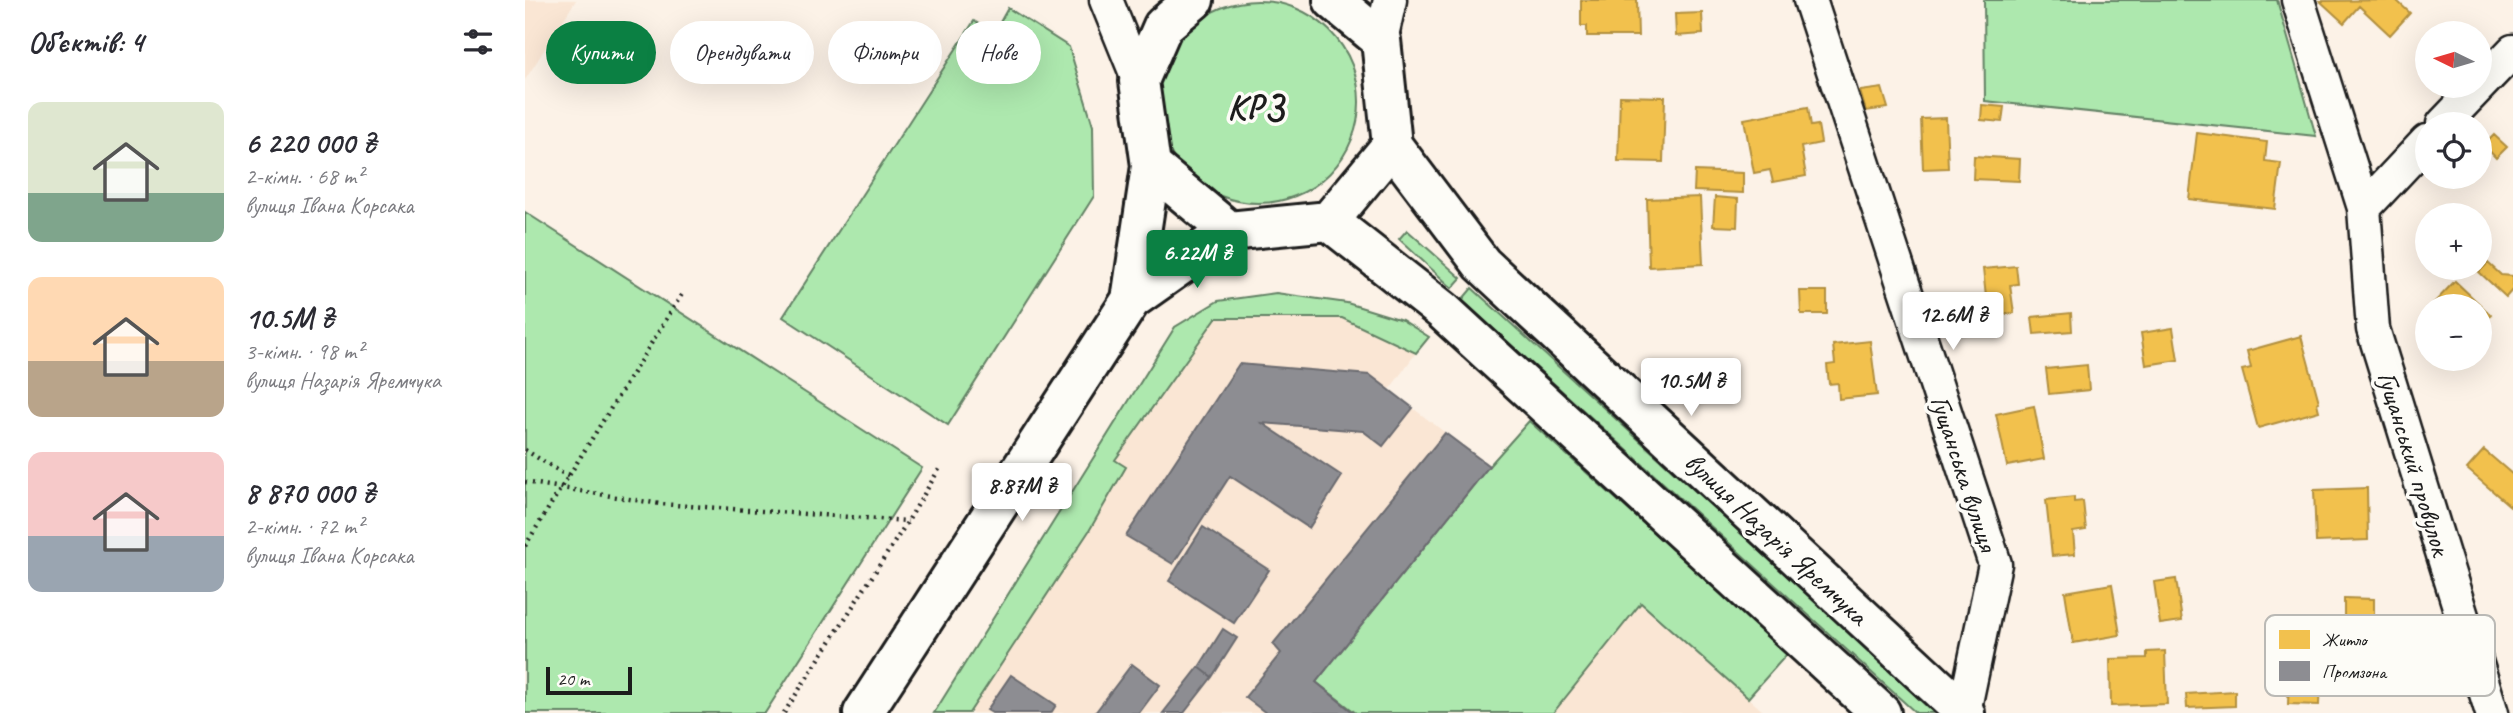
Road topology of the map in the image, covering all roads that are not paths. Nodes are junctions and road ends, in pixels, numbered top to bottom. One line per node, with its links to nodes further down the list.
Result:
1 (1107, 0): 9 (street)
2 (1194, 0): 9 (street)
3 (1333, 0): 7 (street)
4 (1390, 0): 7 (street)
5 (1810, 0): 20 (street, Гущанська вулиця)
6 (2298, 0): 14 (street, Гущанський провулок)
7 (1381, 40): 11 (street)
8 (2513, 51): 10 (street)
9 (1139, 81): 13 (street)
10 (2455, 112)
11 (1392, 145): 15 (street); 20 (street, вулиця Назарія Яремчука)
12 (2415, 154): 14 (street)
13 (1151, 166): 16 (street); 17 (street)
14 (2364, 208): 18 (street, Гущанський провулок)
15 (1329, 221): 16 (street); 22 (street, вулиця Назарія Яремчука)
16 (1229, 231): 17 (street)
17 (1131, 300): 21 (street)
18 (2462, 615)
19 (2487, 696): 23 (street, Гущанський провулок)
20 (1965, 712)
21 (863, 713)
22 (1881, 713)
23 (2492, 713)

